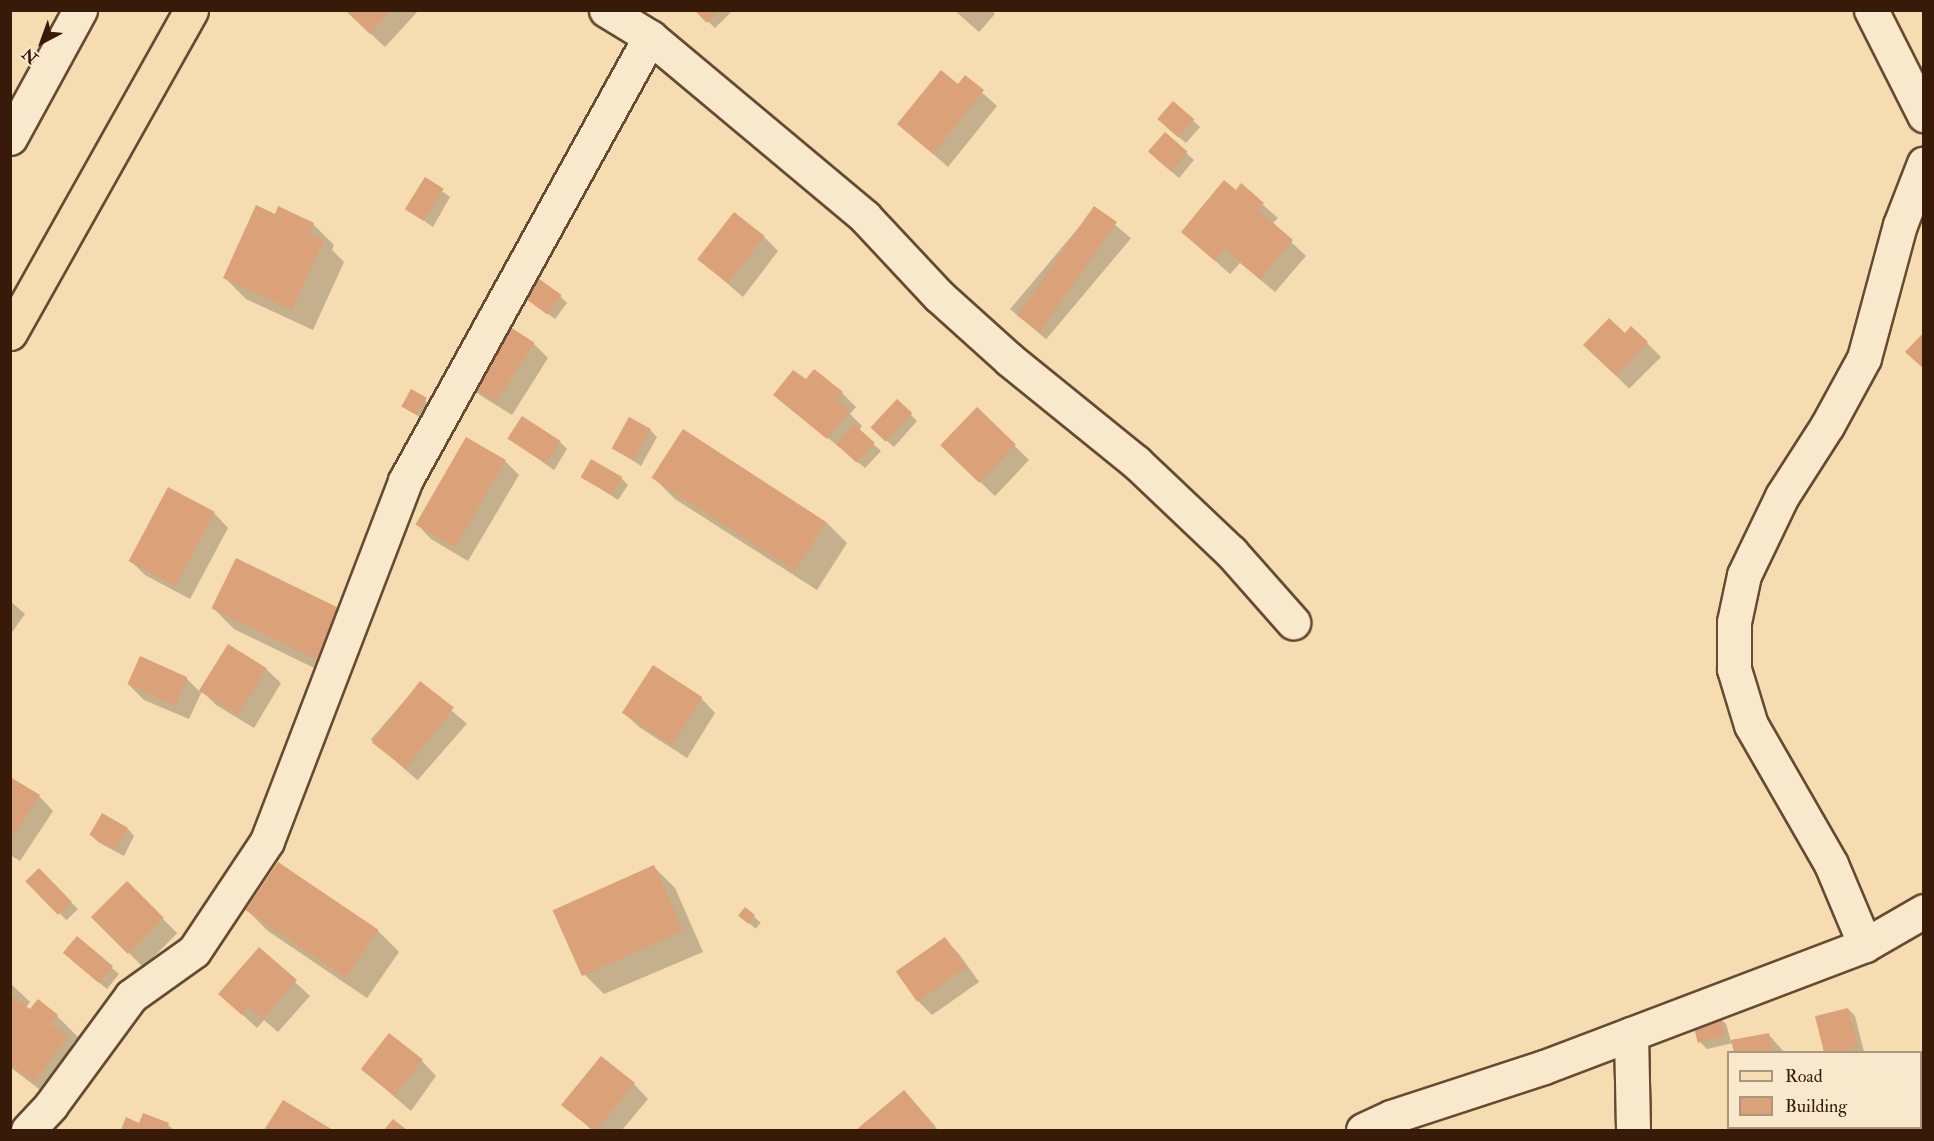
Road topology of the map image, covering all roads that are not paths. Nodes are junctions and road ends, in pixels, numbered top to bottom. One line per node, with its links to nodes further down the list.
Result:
1 (80, 10): 7 (street)
2 (191, 10): 9 (main road)
3 (606, 10): 5 (street)
4 (1870, 10): 6 (street)
5 (650, 37): 10 (street); 14 (street)
6 (1923, 115)
7 (10, 138)
8 (1923, 163): 12 (street)
9 (10, 333)
10 (1293, 622)
11 (1923, 911): 12 (street)
12 (1864, 945): 13 (street)
13 (1631, 1034): 15 (street); 16 (street)
14 (28, 1131)
15 (1363, 1131)
16 (1633, 1131)

